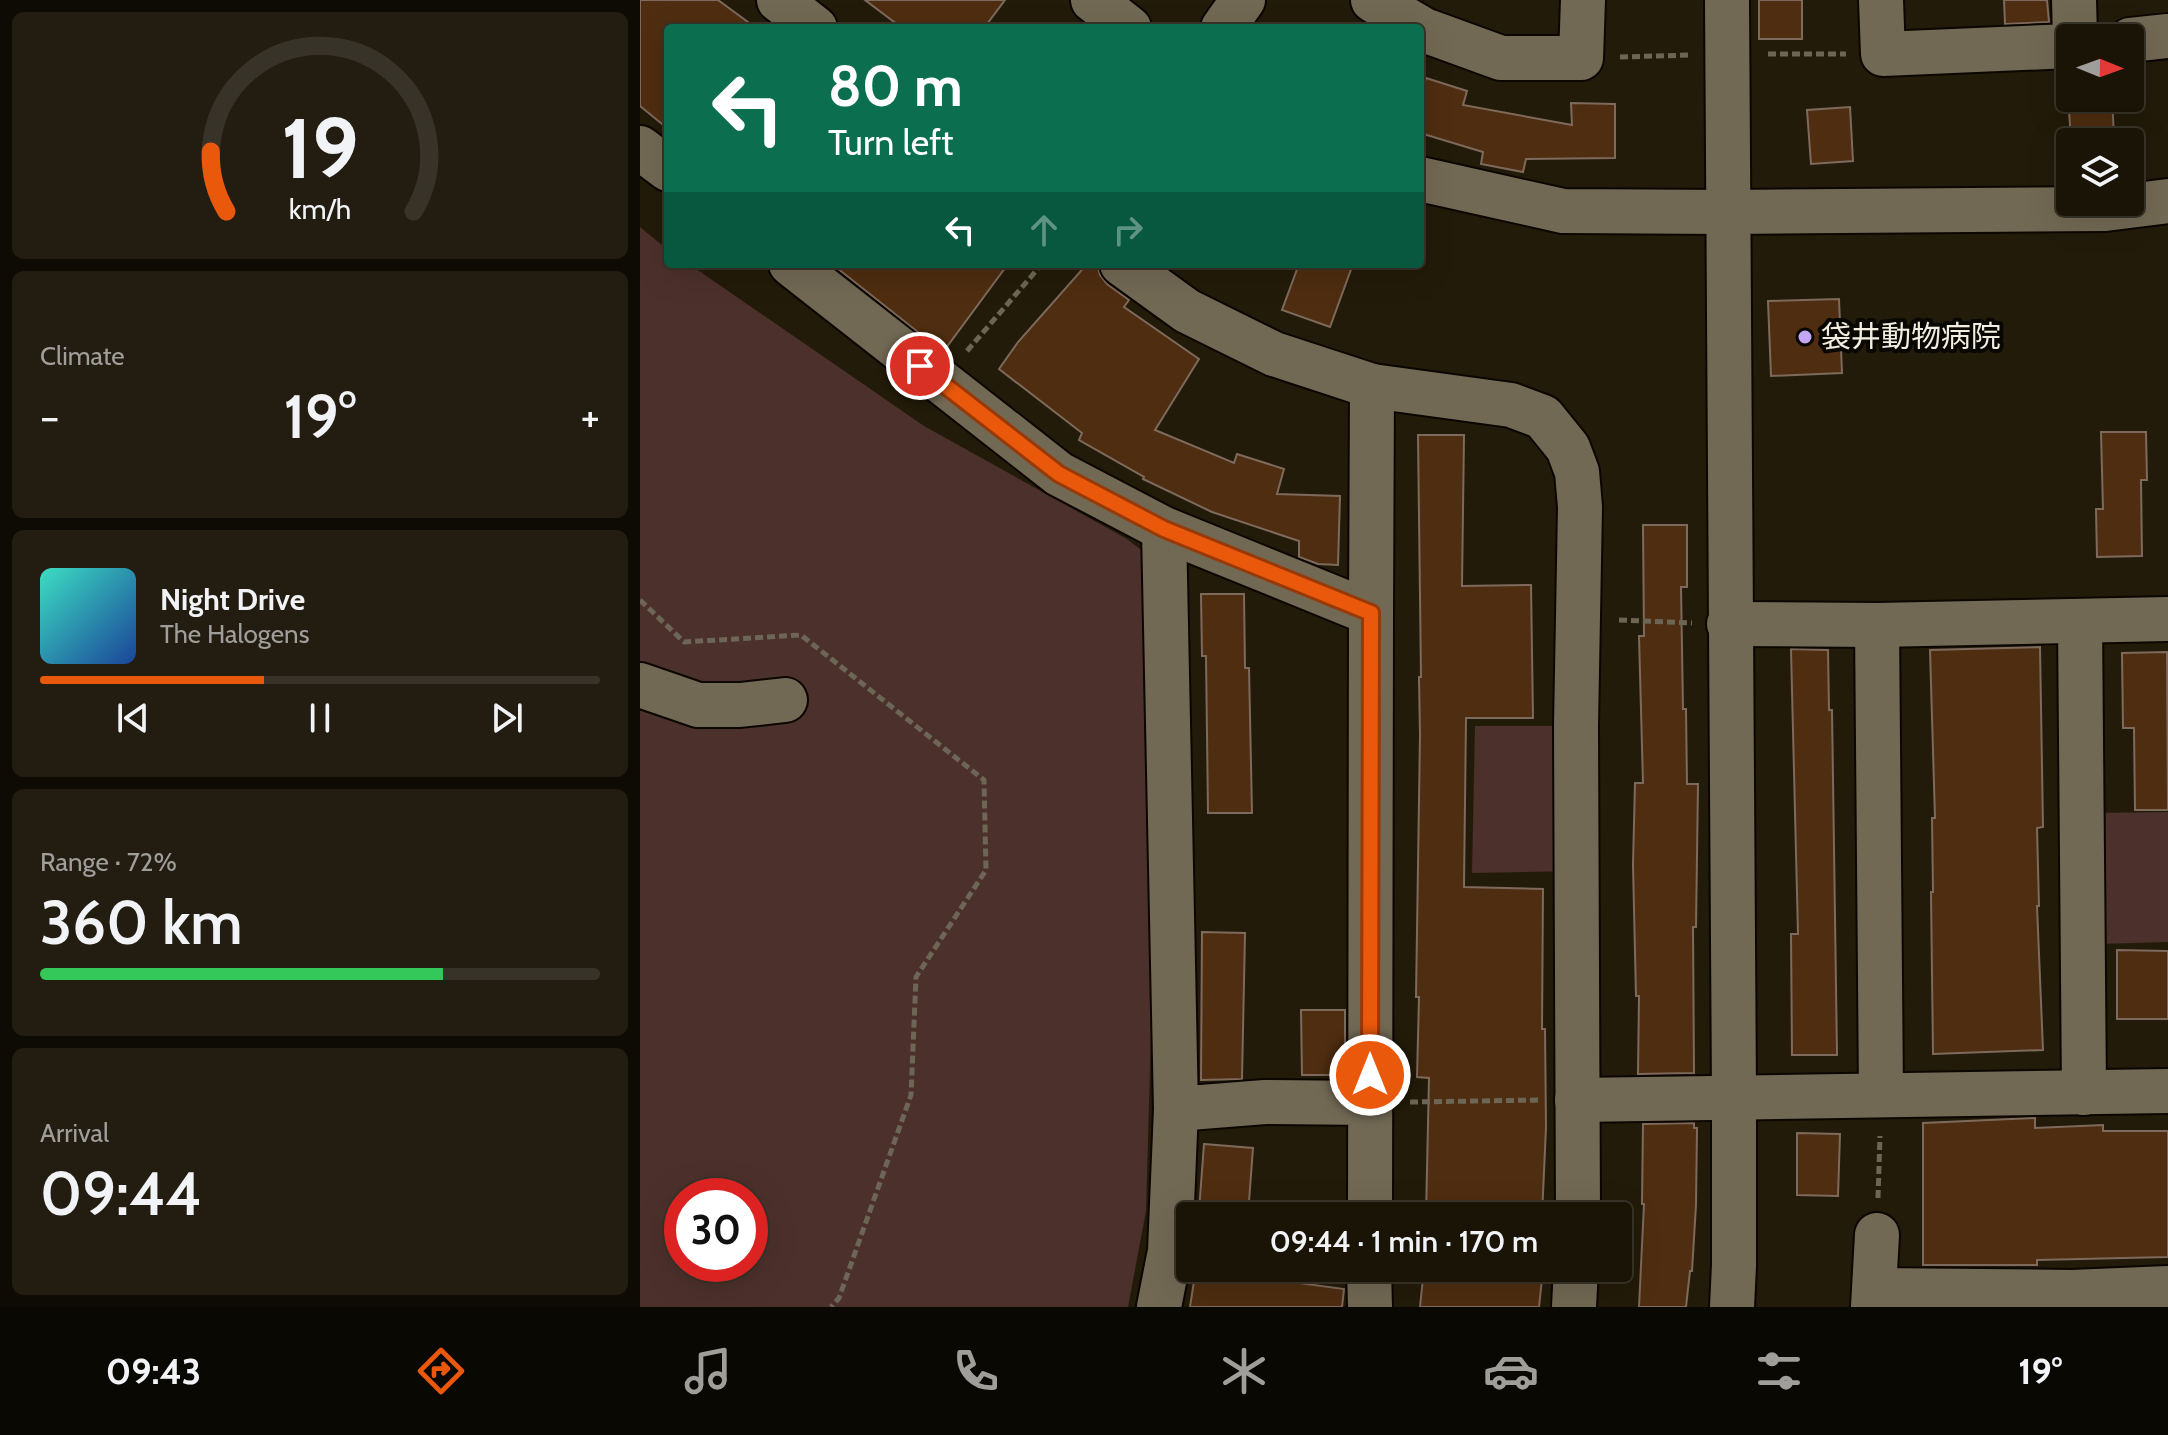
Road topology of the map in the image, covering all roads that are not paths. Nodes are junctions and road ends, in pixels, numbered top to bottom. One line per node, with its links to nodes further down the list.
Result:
1 (779, 0): 9 (street)
2 (1093, 0): 10 (street)
3 (1243, 0): 11 (street)
4 (1373, 0): 12 (street)
5 (1583, 0): 14 (street)
6 (1727, 0): 22 (street)
7 (1881, 0): 17 (street)
8 (2074, 0): 13 (street)
9 (810, 24)
10 (1124, 24)
11 (1226, 24)
12 (1414, 24)
13 (2075, 24)
14 (1424, 30)
15 (2168, 36): 16 (street)
16 (2144, 39)
17 (2056, 47)
18 (640, 148): 19 (street)
19 (664, 166)
20 (1424, 180): 22 (street)
21 (2168, 201): 22 (street)
22 (1729, 212): 30 (street)
23 (796, 268): 26 (street)
24 (1128, 268): 25 (street)
25 (1372, 386): 27 (street); 38 (street)
26 (1164, 529): 27 (street); 40 (street)
27 (1371, 613): 39 (street)
28 (2168, 619): 29 (street)
29 (2080, 621): 31 (street); 35 (street)
30 (1729, 624): 31 (street); 36 (street)
31 (1877, 625): 37 (street)
32 (640, 685): 33 (street)
33 (785, 700)
34 (2168, 1091): 35 (street)
35 (2084, 1093): 37 (street)
36 (1734, 1095): 37 (street); 38 (street); 52 (street)
37 (1881, 1095)
38 (1577, 1100): 42 (street)
39 (1370, 1103): 40 (street); 41 (street)
40 (1176, 1109): 49 (street)
41 (1370, 1202)
42 (1578, 1202)
43 (1877, 1235): 47 (street)
44 (1369, 1282): 50 (street)
45 (1575, 1282): 51 (street)
46 (2168, 1288): 48 (street)
47 (1874, 1298): 48 (street)
48 (2072, 1300)
49 (1159, 1307)
50 (1370, 1307)
51 (1574, 1307)
52 (1732, 1307)

